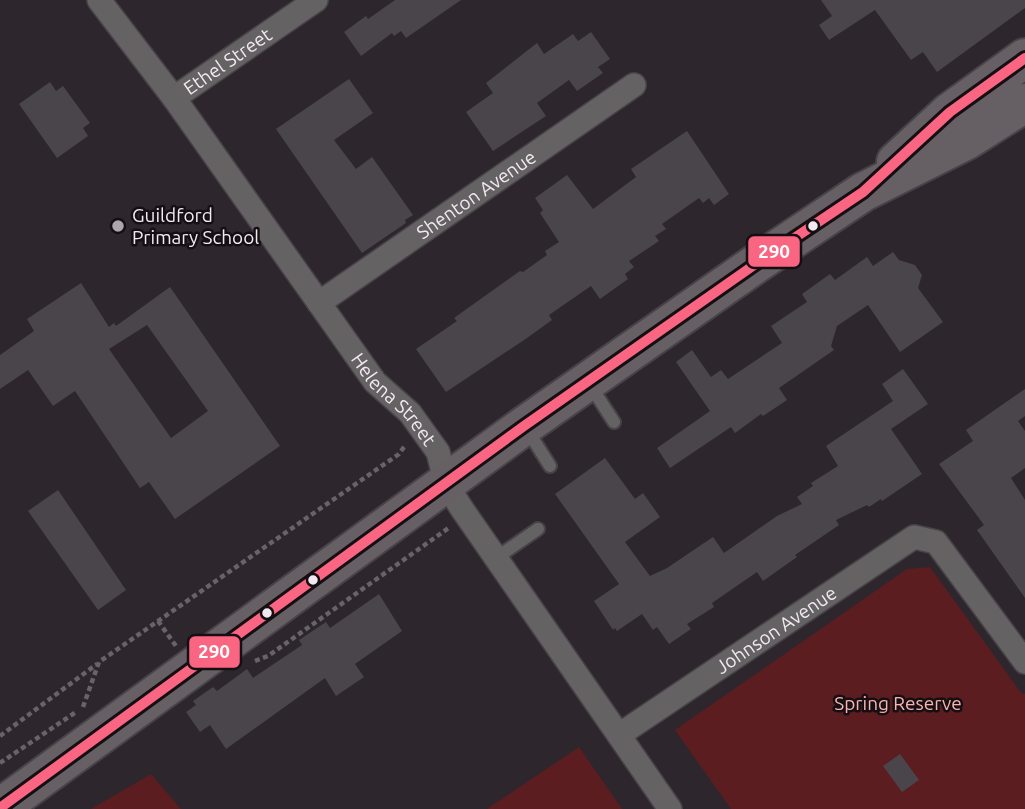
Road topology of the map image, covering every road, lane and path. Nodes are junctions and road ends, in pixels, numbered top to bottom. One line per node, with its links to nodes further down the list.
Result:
1 (99, 0): 5 (street, Helena Street)
2 (316, 0): 5 (street, Ethel Street)
3 (1025, 58): 7 (highway)
4 (634, 85): 8 (street, Shenton Avenue)
5 (174, 98): 8 (street, Helena Street)
6 (1025, 103): 7 (highway)
7 (863, 192): 9 (highway)
8 (318, 303): 12 (street, Helena Street)
9 (588, 381): 10 (lane); 11 (highway)
10 (614, 422)
11 (524, 426): 13 (lane); 14 (highway)
12 (420, 427): 14 (street, Helena Street); 18 (path)
13 (550, 466)
14 (446, 484): 15 (street, Helena Street); 24 (highway)
15 (468, 518): 17 (street, Helena Street); 20 (path)
16 (538, 529): 17 (lane)
17 (496, 558): 21 (street, Helena Street)
18 (99, 662): 22 (path); 23 (path)
19 (1025, 662): 21 (street, Johnson Avenue)
20 (247, 664)
21 (619, 735): 25 (street, Helena Street)
22 (0, 736)
23 (0, 763)
24 (0, 808)
25 (670, 809)

